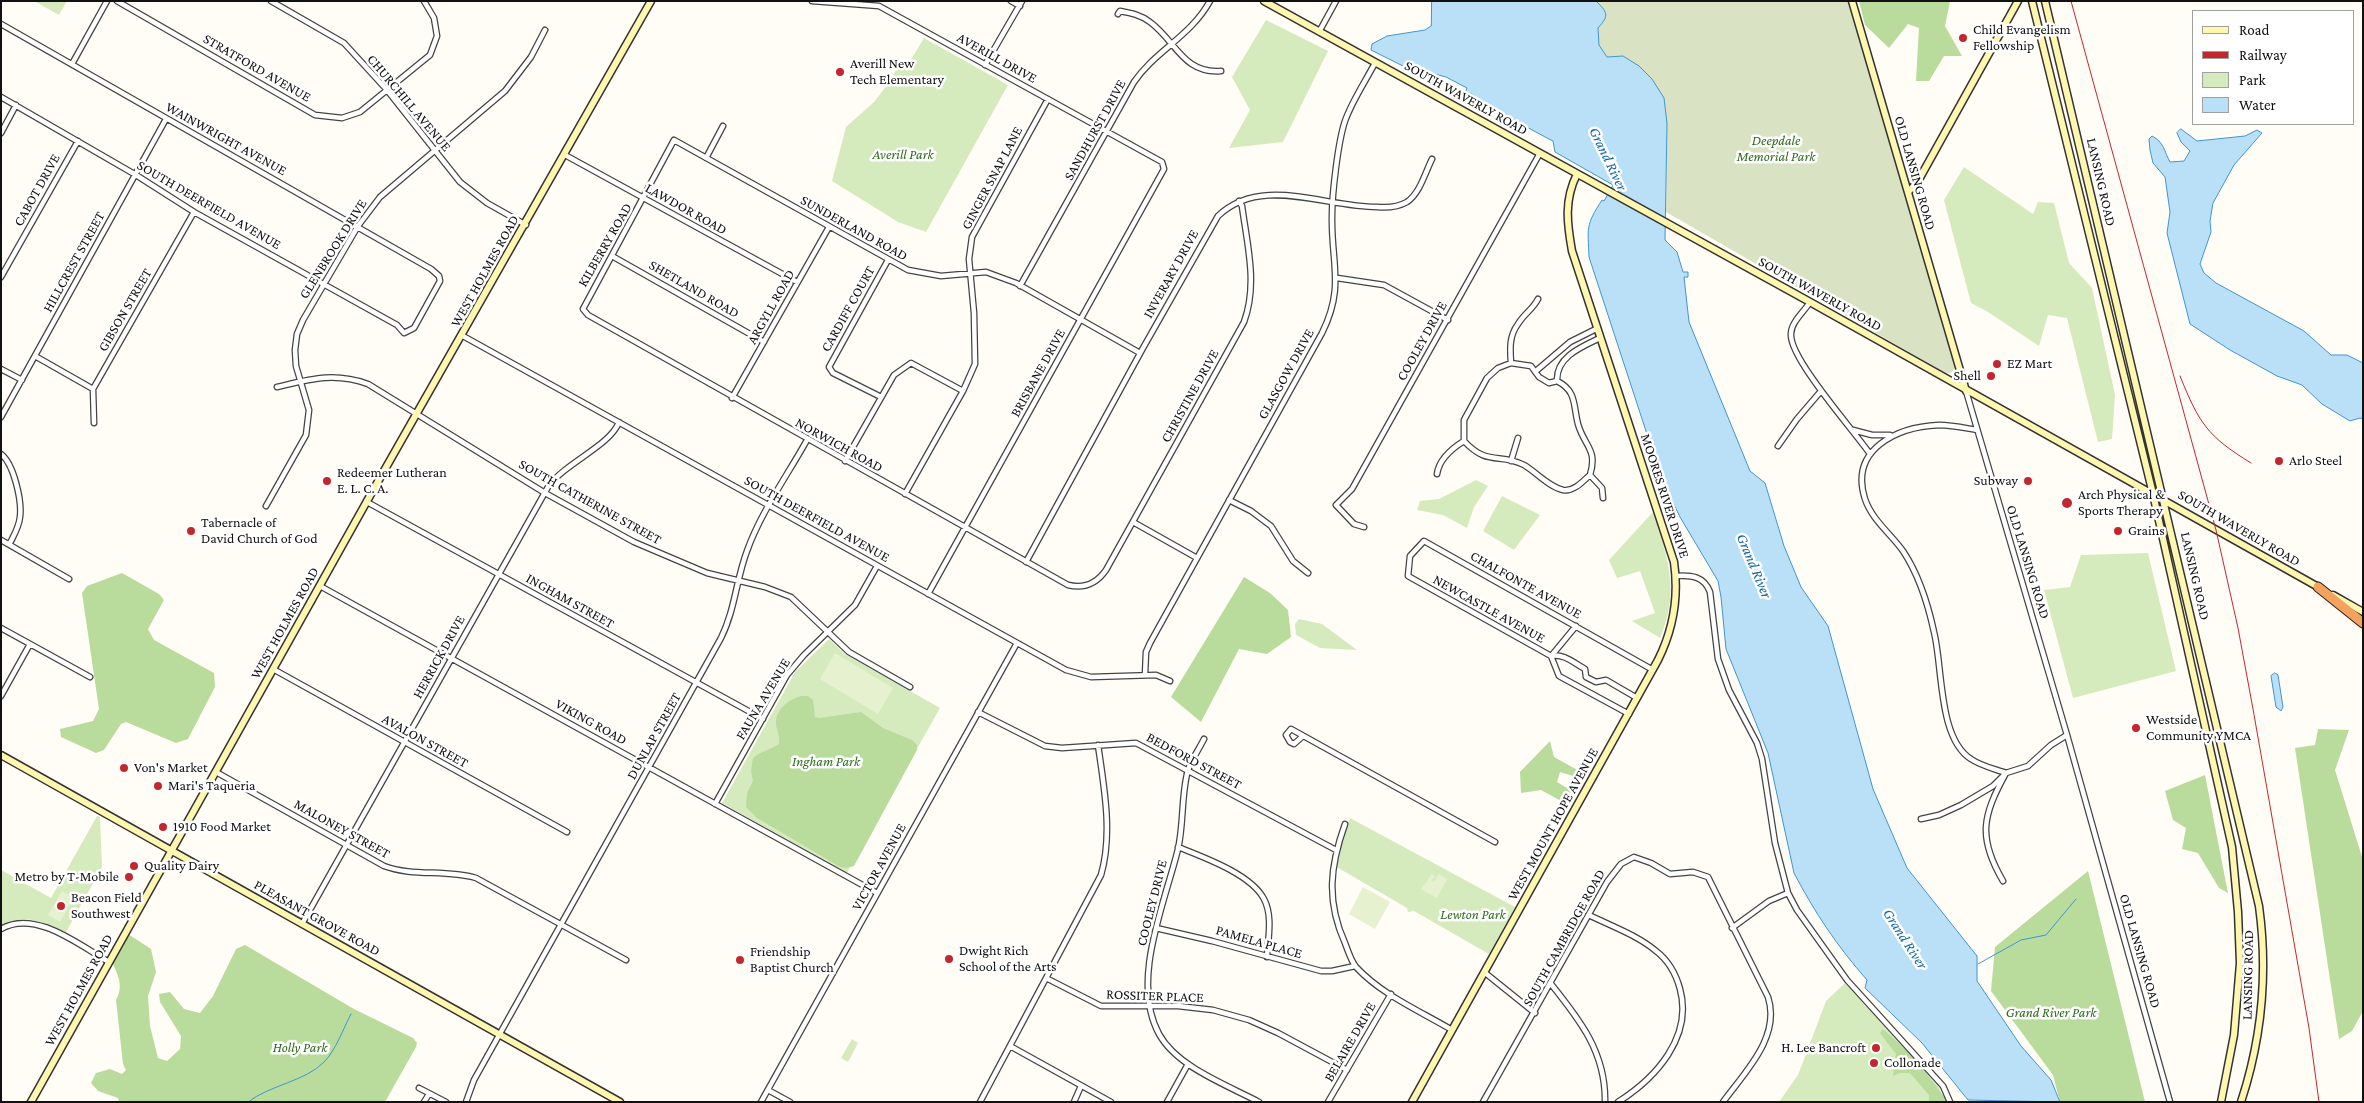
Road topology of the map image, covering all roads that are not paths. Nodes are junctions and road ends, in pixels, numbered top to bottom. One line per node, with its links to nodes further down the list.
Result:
1 (107, 1): 23 (street)
2 (117, 1): 26 (street, STRATFORD AVENUE)
3 (271, 1): 26 (street, CHURCHILL AVENUE)
4 (424, 1): 26 (street, STRATFORD AVENUE)
5 (651, 1): 38 (street, WEST HOLMES ROAD)
6 (812, 1): 15 (street, AVERILL DRIVE)
7 (1011, 1): 16 (street)
8 (1210, 1): 21 (street, SANDHURST DRIVE)
9 (1264, 1): 20 (street, SOUTH WAVERLY ROAD)
10 (1336, 1): 20 (street)
11 (1852, 1): 44 (street, OLD LANSING ROAD)
12 (2018, 1): 44 (street)
13 (2032, 1): 104 (street, LANSING ROAD)
14 (2045, 1): 107 (street, LANSING ROAD)
15 (843, 3): 24 (street, AVERILL DRIVE)
16 (1021, 4): 24 (street)
17 (1118, 14): 21 (street)
18 (1, 24): 23 (street, WAINWRIGHT AVENUE)
19 (545, 30): 36 (street, GLENBROOK DRIVE)
20 (1319, 32): 22 (street, SOUTH WAVERLY ROAD)
21 (1173, 45): 25 (street); 32 (street, SANDHURST DRIVE)
22 (1375, 63): 37 (street, SOUTH WAVERLY ROAD); 47 (street, GLASGOW DRIVE)
23 (72, 64): 30 (street, WAINWRIGHT AVENUE)
24 (985, 65): 28 (street, AVERILL DRIVE)
25 (1221, 71)
26 (387, 90): 36 (street, CHURCHILL AVENUE)
27 (1, 97): 29 (street, SOUTH DEERFIELD AVENUE)
28 (1048, 99): 32 (street, AVERILL DRIVE); 54 (street, GINGER SNAP LANE)
29 (16, 105): 33 (street); 35 (street, SOUTH DEERFIELD AVENUE)
30 (166, 119): 43 (street, HILLCREST STREET); 50 (street, WAINWRIGHT AVENUE)
31 (724, 126): 39 (street)
32 (1106, 132): 41 (street, AVERILL DRIVE); 59 (street, SANDHURST DRIVE)
33 (1, 133)
34 (674, 140): 39 (street, SUNDERLAND ROAD); 45 (street, KILBERRY ROAD)
35 (78, 141): 43 (street, SOUTH DEERFIELD AVENUE); 55 (street, CABOT DRIVE)
36 (434, 151): 49 (street, CHURCHILL AVENUE); 50 (street, GLENBROOK DRIVE)
37 (1540, 153): 42 (street, SOUTH WAVERLY ROAD); 64 (street, COOLEY DRIVE)
38 (565, 155): 45 (street, LAWDOR ROAD); 49 (street, WEST HOLMES ROAD)
39 (706, 158): 51 (street, SUNDERLAND ROAD)
40 (1432, 159): 47 (street, INVERARY DRIVE)
41 (1162, 162): 63 (street, BRISBANE DRIVE)
42 (1578, 174): 61 (street, SOUTH WAVERLY ROAD); 65 (street, MOORES RIVER DRIVE)
43 (136, 175): 48 (street, SOUTH DEERFIELD AVENUE); 71 (street, HILLCREST STREET)
44 (1908, 192): 82 (street, OLD LANSING ROAD)
45 (644, 199): 52 (street, KILBERRY ROAD); 57 (street, LAWDOR ROAD)
46 (1239, 201): 47 (street, INVERARY DRIVE); 70 (street, INVERARY DRIVE); 111 (street, CHRISTINE DRIVE)
47 (1333, 202): 56 (street, GLASGOW DRIVE)
48 (194, 212): 58 (street, SOUTH DEERFIELD AVENUE); 79 (street, GIBSON STREET)
49 (526, 225): 67 (street, WEST HOLMES ROAD)
50 (358, 226): 58 (street, GLENBROOK DRIVE); 66 (street, WAINWRIGHT AVENUE)
51 (829, 227): 53 (street, SUNDERLAND ROAD); 57 (street, ARGYLL ROAD)
52 (612, 256): 62 (street, KILBERRY ROAD); 69 (street, SHETLAND ROAD)
53 (888, 260): 54 (street, SUNDERLAND ROAD); 83 (street, CARDIFF COURT)
54 (969, 274): 59 (street, SUNDERLAND ROAD); 80 (street, GINGER SNAP LANE)
55 (1, 276)
56 (1337, 278): 64 (street); 106 (street, GLASGOW DRIVE)
57 (798, 282): 69 (street, ARGYLL ROAD)
58 (324, 284): 66 (street, SOUTH DEERFIELD AVENUE); 77 (street, GLENBROOK DRIVE)
59 (1020, 286): 63 (street, SUNDERLAND ROAD)
60 (1538, 299): 72 (street)
61 (1810, 302): 81 (street); 82 (street, SOUTH WAVERLY ROAD)
62 (583, 309): 84 (street, NORWICH ROAD)
63 (1080, 320): 70 (street, SUNDERLAND ROAD); 113 (street, BRISBANE DRIVE)
64 (1448, 320): 112 (street, COOLEY DRIVE)
65 (1596, 329): 68 (street, MOORES RIVER DRIVE); 74 (street)
66 (404, 333)
67 (463, 336): 85 (street, WEST HOLMES ROAD); 87 (street, SOUTH DEERFIELD AVENUE)
68 (1600, 338): 76 (street); 122 (street, MOORES RIVER DRIVE)
69 (764, 342): 84 (street, ARGYLL ROAD)
70 (1140, 353): 117 (street, INVERARY DRIVE)
71 (35, 356): 75 (street, HILLCREST STREET); 79 (street)
72 (1511, 363): 74 (street); 94 (street)
73 (1, 369): 75 (street)
74 (1536, 371): 76 (street)
75 (22, 380): 86 (street, HILLCREST STREET)
76 (1557, 381): 101 (street)
77 (300, 382): 78 (street, SOUTH CATHERINE STREET); 85 (street, SOUTH CATHERINE STREET); 110 (street, GLENBROOK DRIVE)
78 (278, 387)
79 (93, 389): 88 (street, GIBSON STREET)
80 (963, 391): 83 (street); 103 (street, GINGER SNAP LANE)
81 (1821, 391): 89 (street); 95 (street)
82 (1966, 391): 90 (street, OLD LANSING ROAD); 104 (street, SOUTH WAVERLY ROAD)
83 (881, 397): 99 (street)
84 (732, 398): 93 (street, NORWICH ROAD)
85 (418, 414): 102 (street, SOUTH CATHERINE STREET); 108 (street, WEST HOLMES ROAD)
86 (1, 417)
87 (619, 422): 102 (street, HERRICK DRIVE); 109 (street, SOUTH DEERFIELD AVENUE)
88 (94, 423)
89 (1852, 430): 91 (street); 97 (street)
90 (1977, 430): 91 (street); 151 (street, OLD LANSING ROAD)
91 (1890, 435): 97 (street)
92 (1518, 438): 98 (street)
93 (808, 440): 99 (street, NORWICH ROAD); 109 (street, DUNLAP STREET)
94 (1464, 441): 98 (street); 100 (street)
95 (1778, 446)
96 (1, 454): 115 (street)
97 (1870, 454): 159 (street)
98 (1511, 461): 101 (street)
99 (845, 462): 103 (street, NORWICH ROAD)
100 (1437, 474)
101 (1590, 475): 105 (street)
102 (545, 493): 120 (street, HERRICK DRIVE); 124 (street, SOUTH CATHERINE STREET)
103 (905, 494): 113 (street, NORWICH ROAD)
104 (2153, 494): 107 (street, SOUTH WAVERLY ROAD); 217 (street, LANSING ROAD)
105 (1603, 498)
106 (1229, 500): 116 (street, GLASGOW DRIVE); 119 (street)
107 (2164, 500): 127 (street, SOUTH WAVERLY ROAD); 218 (street, LANSING ROAD)
108 (367, 502): 120 (street, INGHAM STREET); 126 (street, WEST HOLMES ROAD)
109 (770, 505): 118 (street, SOUTH DEERFIELD AVENUE); 124 (street, DUNLAP STREET)
110 (266, 506)
111 (1133, 522): 116 (street); 125 (street, CHRISTINE DRIVE)
112 (1364, 527)
113 (966, 529): 117 (street, NORWICH ROAD); 128 (street, BRISBANE DRIVE)
114 (1, 540): 115 (street)
115 (10, 544): 123 (street)
116 (1197, 558): 140 (street, GLASGOW DRIVE)
117 (1026, 562): 125 (street, NORWICH ROAD)
118 (877, 566): 128 (street, SOUTH DEERFIELD AVENUE); 133 (street, FAUNA AVENUE)
119 (1308, 572)
120 (498, 574): 137 (street, HERRICK DRIVE); 143 (street, INGHAM STREET)
121 (1408, 576): 131 (street, CHALFONTE AVENUE); 136 (street, NEWCASTLE AVENUE)
122 (1676, 576): 139 (street, WEST MOUNT HOPE AVENUE); 171 (street, MOORES RIVER DRIVE)
123 (69, 579)
124 (738, 580): 133 (street, SOUTH CATHERINE STREET); 143 (street, DUNLAP STREET)
125 (1090, 584)
126 (320, 586): 137 (street, VIKING ROAD); 138 (street, WEST HOLMES ROAD)
127 (2318, 587): 129 (street, SOUTH WAVERLY ROAD); 130 (highway)
128 (928, 594): 134 (street, SOUTH DEERFIELD AVENUE)
129 (2363, 612)
130 (2363, 623)
131 (1576, 626): 136 (street); 139 (street, CHALFONTE AVENUE)
132 (1, 628): 135 (street)
133 (828, 631): 144 (street, SOUTH CATHERINE STREET); 149 (street, FAUNA AVENUE)
134 (1017, 643): 140 (street, SOUTH DEERFIELD AVENUE); 147 (street, VICTOR AVENUE)
135 (30, 644): 141 (street); 145 (street)
136 (1551, 656): 146 (street); 148 (street, NEWCASTLE AVENUE)
137 (452, 658): 153 (street, HERRICK DRIVE); 156 (street, VIKING ROAD)
138 (273, 670): 153 (street, AVALON STREET); 158 (street, WEST HOLMES ROAD)
139 (1653, 670): 146 (street, WEST MOUNT HOPE AVENUE)
140 (1145, 675): 142 (street, SOUTH DEERFIELD AVENUE)
141 (90, 678)
142 (1170, 681)
143 (696, 683): 149 (street, INGHAM STREET); 156 (street, DUNLAP STREET)
144 (910, 687)
145 (1, 696)
146 (1637, 698): 148 (street, WEST MOUNT HOPE AVENUE)
147 (978, 712): 154 (street, BEDFORD STREET); 170 (street, VICTOR AVENUE)
148 (1629, 714): 182 (street, WEST MOUNT HOPE AVENUE)
149 (763, 720): 160 (street, FAUNA AVENUE)
150 (1303, 736): 164 (street)
151 (2067, 736): 159 (street); 216 (street, OLD LANSING ROAD)
152 (1204, 739): 157 (street, COOLEY DRIVE)
153 (405, 743): 163 (street, AVALON STREET); 165 (street, HERRICK DRIVE)
154 (1098, 745): 157 (street, BEDFORD STREET); 183 (street)
155 (1, 755): 168 (street, PLEASANT GROVE ROAD)
156 (649, 767): 160 (street, VIKING ROAD); 174 (street, DUNLAP STREET)
157 (1188, 769): 166 (street, COOLEY DRIVE); 167 (street, BEDFORD STREET)
158 (216, 772): 165 (street, MALONEY STREET); 168 (street, WEST HOLMES ROAD)
159 (2006, 772): 161 (street); 169 (street)
160 (715, 804): 170 (street, VIKING ROAD)
161 (1921, 819)
162 (1345, 824): 167 (street)
163 (567, 832)
164 (1496, 842)
165 (347, 845): 173 (street, HERRICK DRIVE); 174 (street, MALONEY STREET)
166 (1178, 847): 175 (street, COOLEY DRIVE); 178 (street)
167 (1336, 850): 181 (street)
168 (171, 852): 173 (street, PLEASANT GROVE ROAD); 180 (street, WEST HOLMES ROAD)
169 (2003, 881)
170 (877, 893): 195 (street, VICTOR AVENUE)
171 (1788, 893): 176 (street); 215 (street, MOORES RIVER DRIVE)
172 (1589, 915): 176 (street, SOUTH CAMBRIDGE ROAD); 184 (street, SOUTH CAMBRIDGE ROAD); 213 (street)
173 (302, 924): 189 (street, PLEASANT GROVE ROAD)
174 (561, 924): 179 (street, MALONEY STREET); 189 (street, DUNLAP STREET)
175 (1156, 928): 178 (street, PAMELA PLACE); 186 (street, COOLEY DRIVE)
176 (1732, 928): 214 (street)
177 (1, 929): 180 (street)
178 (1267, 956): 181 (street, PAMELA PLACE)
179 (626, 960)
180 (109, 962): 197 (street, WEST HOLMES ROAD)
181 (1355, 966): 185 (street)
182 (1484, 972): 187 (street); 188 (street, WEST MOUNT HOPE AVENUE)
183 (1046, 978): 186 (street, ROSSITER PLACE); 190 (street)
184 (1551, 984): 187 (street, SOUTH CAMBRIDGE ROAD); 212 (street)
185 (1390, 994): 188 (street); 192 (street, BELAIRE DRIVE)
186 (1151, 1005): 191 (street, COOLEY DRIVE); 192 (street, ROSSITER PLACE)
187 (1534, 1013): 211 (street, SOUTH CAMBRIDGE ROAD)
188 (1452, 1030): 210 (street, WEST MOUNT HOPE AVENUE)
189 (500, 1034): 200 (street, DUNLAP STREET); 201 (street, PLEASANT GROVE ROAD)
190 (1010, 1046): 193 (street); 204 (street)
191 (1188, 1064): 207 (street); 208 (street, COOLEY DRIVE)
192 (1346, 1070): 209 (street, BELAIRE DRIVE)
193 (1082, 1086): 205 (street); 206 (street)
194 (419, 1088): 196 (street)
195 (768, 1090): 202 (street, VICTOR AVENUE); 203 (street)
196 (429, 1094): 198 (street); 199 (street)
197 (31, 1102)
198 (424, 1102)
199 (446, 1102)
200 (466, 1102)
201 (620, 1102)
202 (761, 1102)
203 (790, 1102)
204 (980, 1102)
205 (1074, 1102)
206 (1111, 1102)
207 (1167, 1102)
208 (1259, 1102)
209 (1328, 1102)
210 (1412, 1102)
211 (1483, 1102)
212 (1606, 1102)
213 (1618, 1102)
214 (1723, 1102)
215 (1950, 1102)
216 (2170, 1102)
217 (2221, 1102)
218 (2241, 1102)

